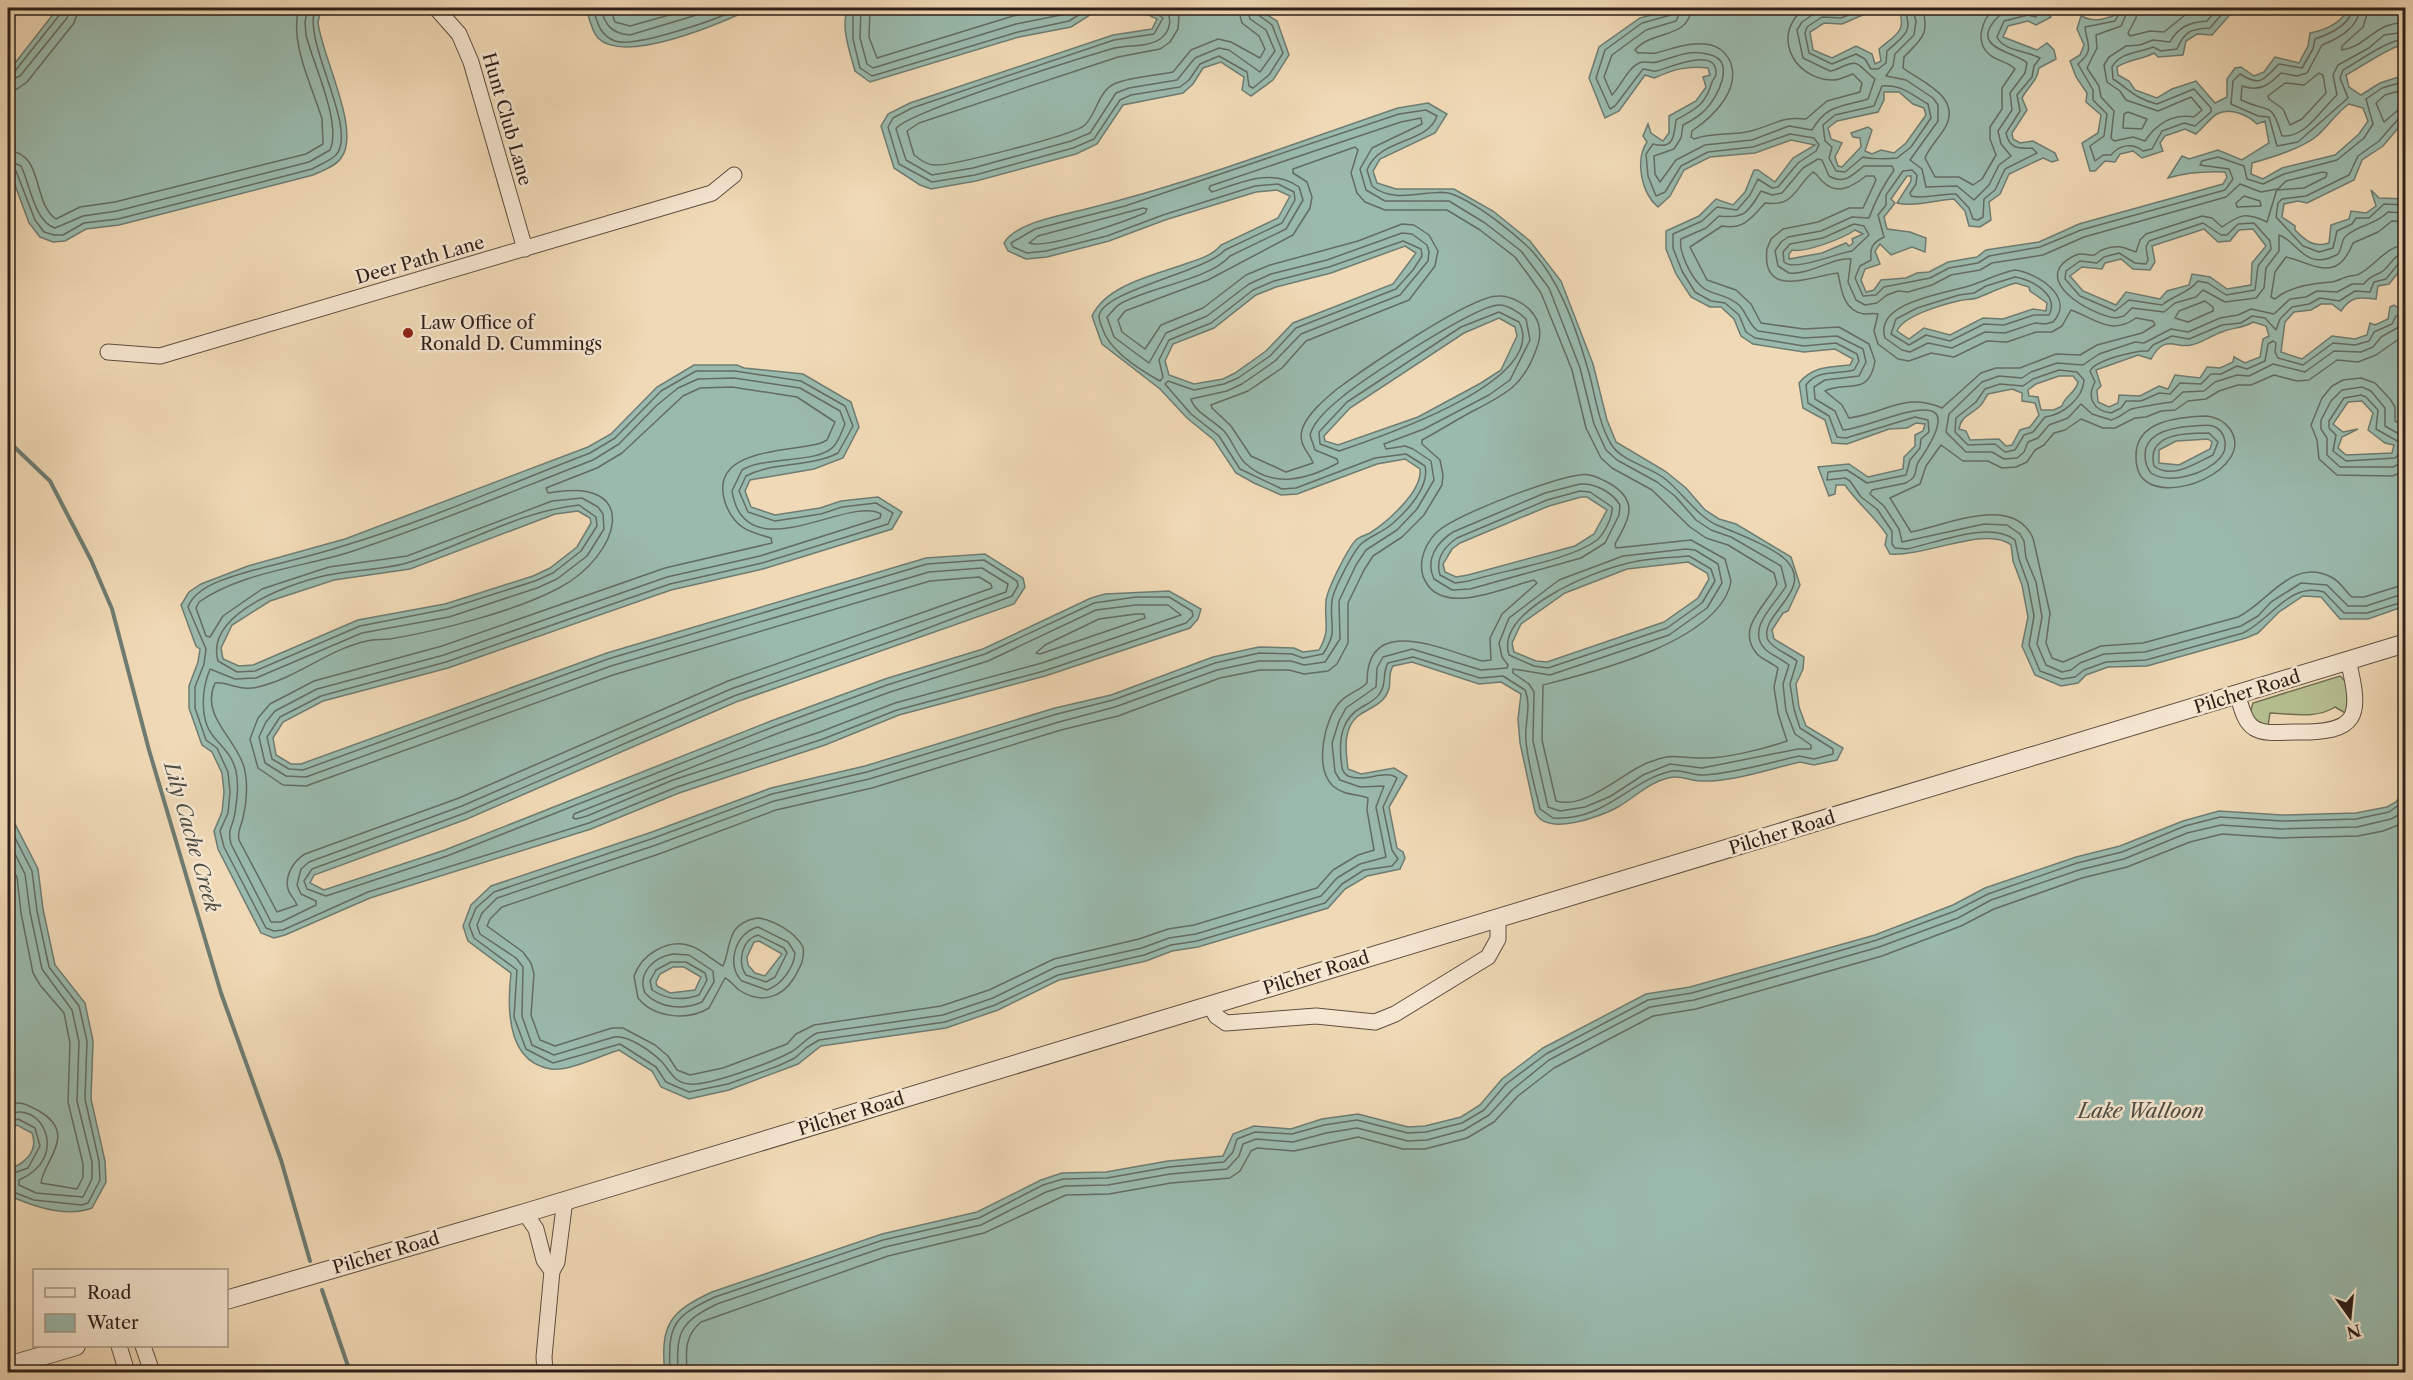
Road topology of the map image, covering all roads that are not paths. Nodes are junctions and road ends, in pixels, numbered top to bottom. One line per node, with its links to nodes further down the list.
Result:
1 (436, 8): 3 (street, Hunt Club Lane)
2 (734, 175): 3 (street, Deer Path Lane)
3 (525, 249): 4 (street, Deer Path Lane)
4 (108, 352)
5 (2406, 643): 6 (street, Pilcher Road)
6 (2348, 660): 7 (street, Pilcher Road); 7 (street)
7 (2238, 696): 8 (street, Pilcher Road)
8 (1497, 918): 9 (street, Pilcher Road); 9 (street)
9 (1210, 1005): 10 (street, Pilcher Road)
10 (565, 1200): 11 (street, Pilcher Road); 12 (street)
11 (525, 1213): 12 (street); 13 (street, Pilcher Road)
12 (552, 1271): 20 (street)
13 (228, 1299)
14 (73, 1347): 17 (street)
15 (119, 1347): 18 (street)
16 (144, 1347): 19 (street)
17 (8, 1366)
18 (127, 1372)
19 (151, 1372)
20 (545, 1372)

